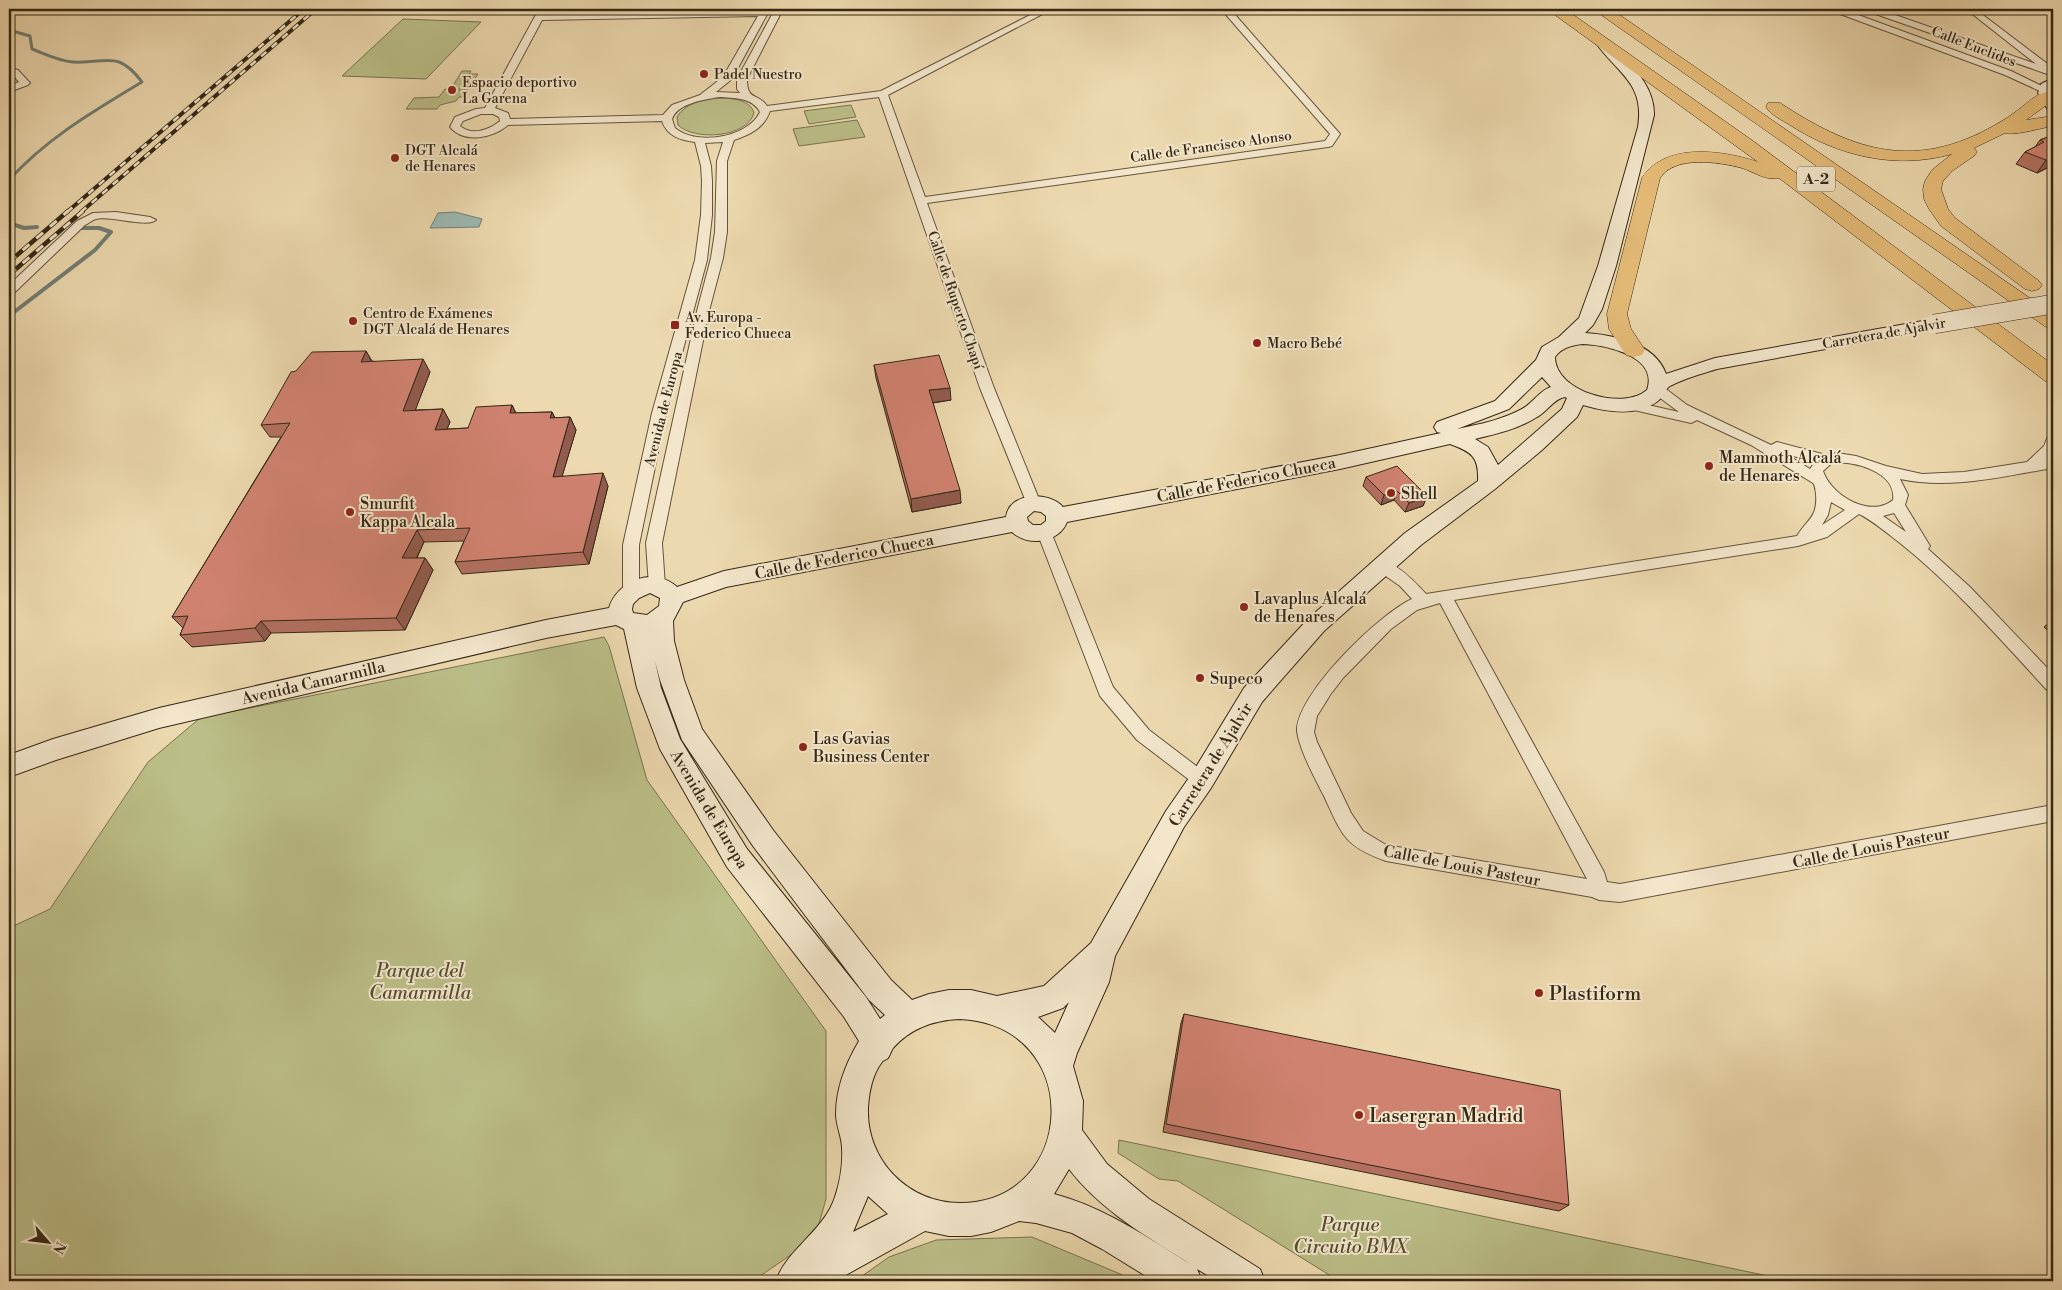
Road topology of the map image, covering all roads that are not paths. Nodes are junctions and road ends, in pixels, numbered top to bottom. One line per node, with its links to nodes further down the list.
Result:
1 (779, 9): 27 (street)
2 (1048, 9): 24 (street)
3 (1225, 9): 35 (street, Calle de Francisco Alonso)
4 (1556, 9): 16 (highway)
5 (1576, 9): 38 (highway, A-2)
6 (1602, 9): 42 (highway, A-2)
7 (1621, 9): 20 (highway)
8 (1835, 9): 14 (street, Calle Euclides)
9 (1870, 9): 13 (street, Calle Euclides)
10 (1970, 9): 15 (street)
11 (764, 11): 12 (street); 26 (street)
12 (540, 13): 29 (street)
13 (1898, 19): 14 (street); 17 (street, Calle Euclides)
14 (1882, 26): 22 (street, Calle Euclides)
15 (2010, 40): 17 (street); 21 (street)
16 (1603, 43): 36 (highway); 44 (street, Calle de Federico Chueca)
17 (1982, 49): 18 (street, Calle Euclides)
18 (2026, 65): 21 (street, Calle Euclides); 22 (street)
19 (9, 68): 23 (street)
20 (1711, 68): 25 (highway); 41 (highway)
21 (2053, 72)
22 (2008, 73): 25 (street, Calle Euclides)
23 (9, 89)
24 (883, 94): 28 (street); 35 (street, Calle de Ruperto Chapí)
25 (2049, 94)
26 (702, 96): 27 (street); 30 (street)
27 (747, 97): 28 (street)
28 (764, 109): 33 (street)
29 (488, 111): 32 (street); 32 (street)
30 (667, 118): 32 (street); 34 (street)
31 (2053, 121): 41 (highway)
32 (505, 122)
33 (729, 138): 34 (street); 77 (street, Avenida de Europa)
34 (699, 140): 74 (street, Avenida de Europa)
35 (921, 201): 66 (street, Calle de Ruperto Chapí)
36 (1843, 217): 45 (highway); 48 (highway)
37 (150, 220): 39 (street)
38 (1912, 248)
39 (9, 291)
40 (1983, 300): 43 (highway)
41 (2053, 303): 47 (street, Carretera de Ajalvir, bridge)
42 (2053, 323)
43 (2022, 329)
44 (1567, 340): 45 (street, Carretera de Ajalvir); 46 (street, Calle de Federico Chueca)
45 (1639, 354): 47 (street, Carretera de Ajalvir); 49 (street)
46 (1545, 362): 50 (street); 57 (street, Calle de Federico Chueca)
47 (1715, 364): 49 (street, Carretera de Ajalvir)
48 (2053, 376)
49 (1658, 387): 51 (street, Carretera de Ajalvir); 52 (street)
50 (1572, 393): 51 (street); 53 (street); 56 (street, Carretera de Ajalvir)
51 (1623, 405): 52 (street); 56 (street, Carretera de Ajalvir)
52 (1725, 429): 55 (street)
53 (1450, 437): 57 (street); 64 (street)
54 (2053, 439): 60 (street)
55 (1756, 442): 58 (street); 63 (street)
56 (1535, 445): 64 (street, Carretera de Ajalvir)
57 (1375, 454): 68 (street, Calle de Federico Chueca)
58 (1826, 460): 61 (street); 63 (street)
59 (2053, 463): 60 (street)
60 (2032, 466): 62 (street)
61 (1879, 469): 62 (street); 65 (street)
62 (1964, 476): 65 (street)
63 (1819, 483): 67 (street); 71 (street)
64 (1488, 484): 73 (street, Carretera de Ajalvir)
65 (1899, 500): 67 (street); 72 (street)
66 (1034, 504): 68 (street); 69 (street)
67 (1861, 509): 71 (street, Calle de Louis Pasteur); 72 (street)
68 (1057, 516): 70 (street)
69 (1017, 523): 70 (street); 77 (street, Calle de Federico Chueca)
70 (1044, 532): 81 (street)
71 (1798, 541): 75 (street, Calle de Louis Pasteur)
72 (1930, 558): 79 (street)
73 (1382, 566): 76 (street); 81 (street, Carretera de Ajalvir)
74 (631, 592): 77 (street); 78 (street)
75 (1444, 596): 76 (street, Calle de Louis Pasteur); 83 (street)
76 (1423, 600): 83 (street, Calle de Louis Pasteur)
77 (664, 601): 78 (street); 86 (street, Avenida de Europa)
78 (628, 620): 80 (street, Avenida Camarmilla); 87 (street, Avenida de Europa)
79 (2053, 685)
80 (12, 765)
81 (1202, 780): 84 (street, Carretera de Ajalvir)
82 (2053, 813): 83 (street, Calle de Louis Pasteur)
83 (1599, 891)
84 (1101, 953): 85 (street, Carretera de Ajalvir); 88 (street, Carretera de Ajalvir)
85 (1001, 1009): 86 (street); 88 (street)
86 (909, 1018): 87 (street)
87 (877, 1047): 90 (street)
88 (1058, 1065): 89 (street)
89 (1064, 1130): 91 (street); 96 (street)
90 (858, 1148): 92 (street); 93 (street)
91 (1016, 1204): 92 (street); 95 (street)
92 (918, 1216): 94 (street)
93 (793, 1281)
94 (803, 1281)
95 (1185, 1281)
96 (1248, 1281)

